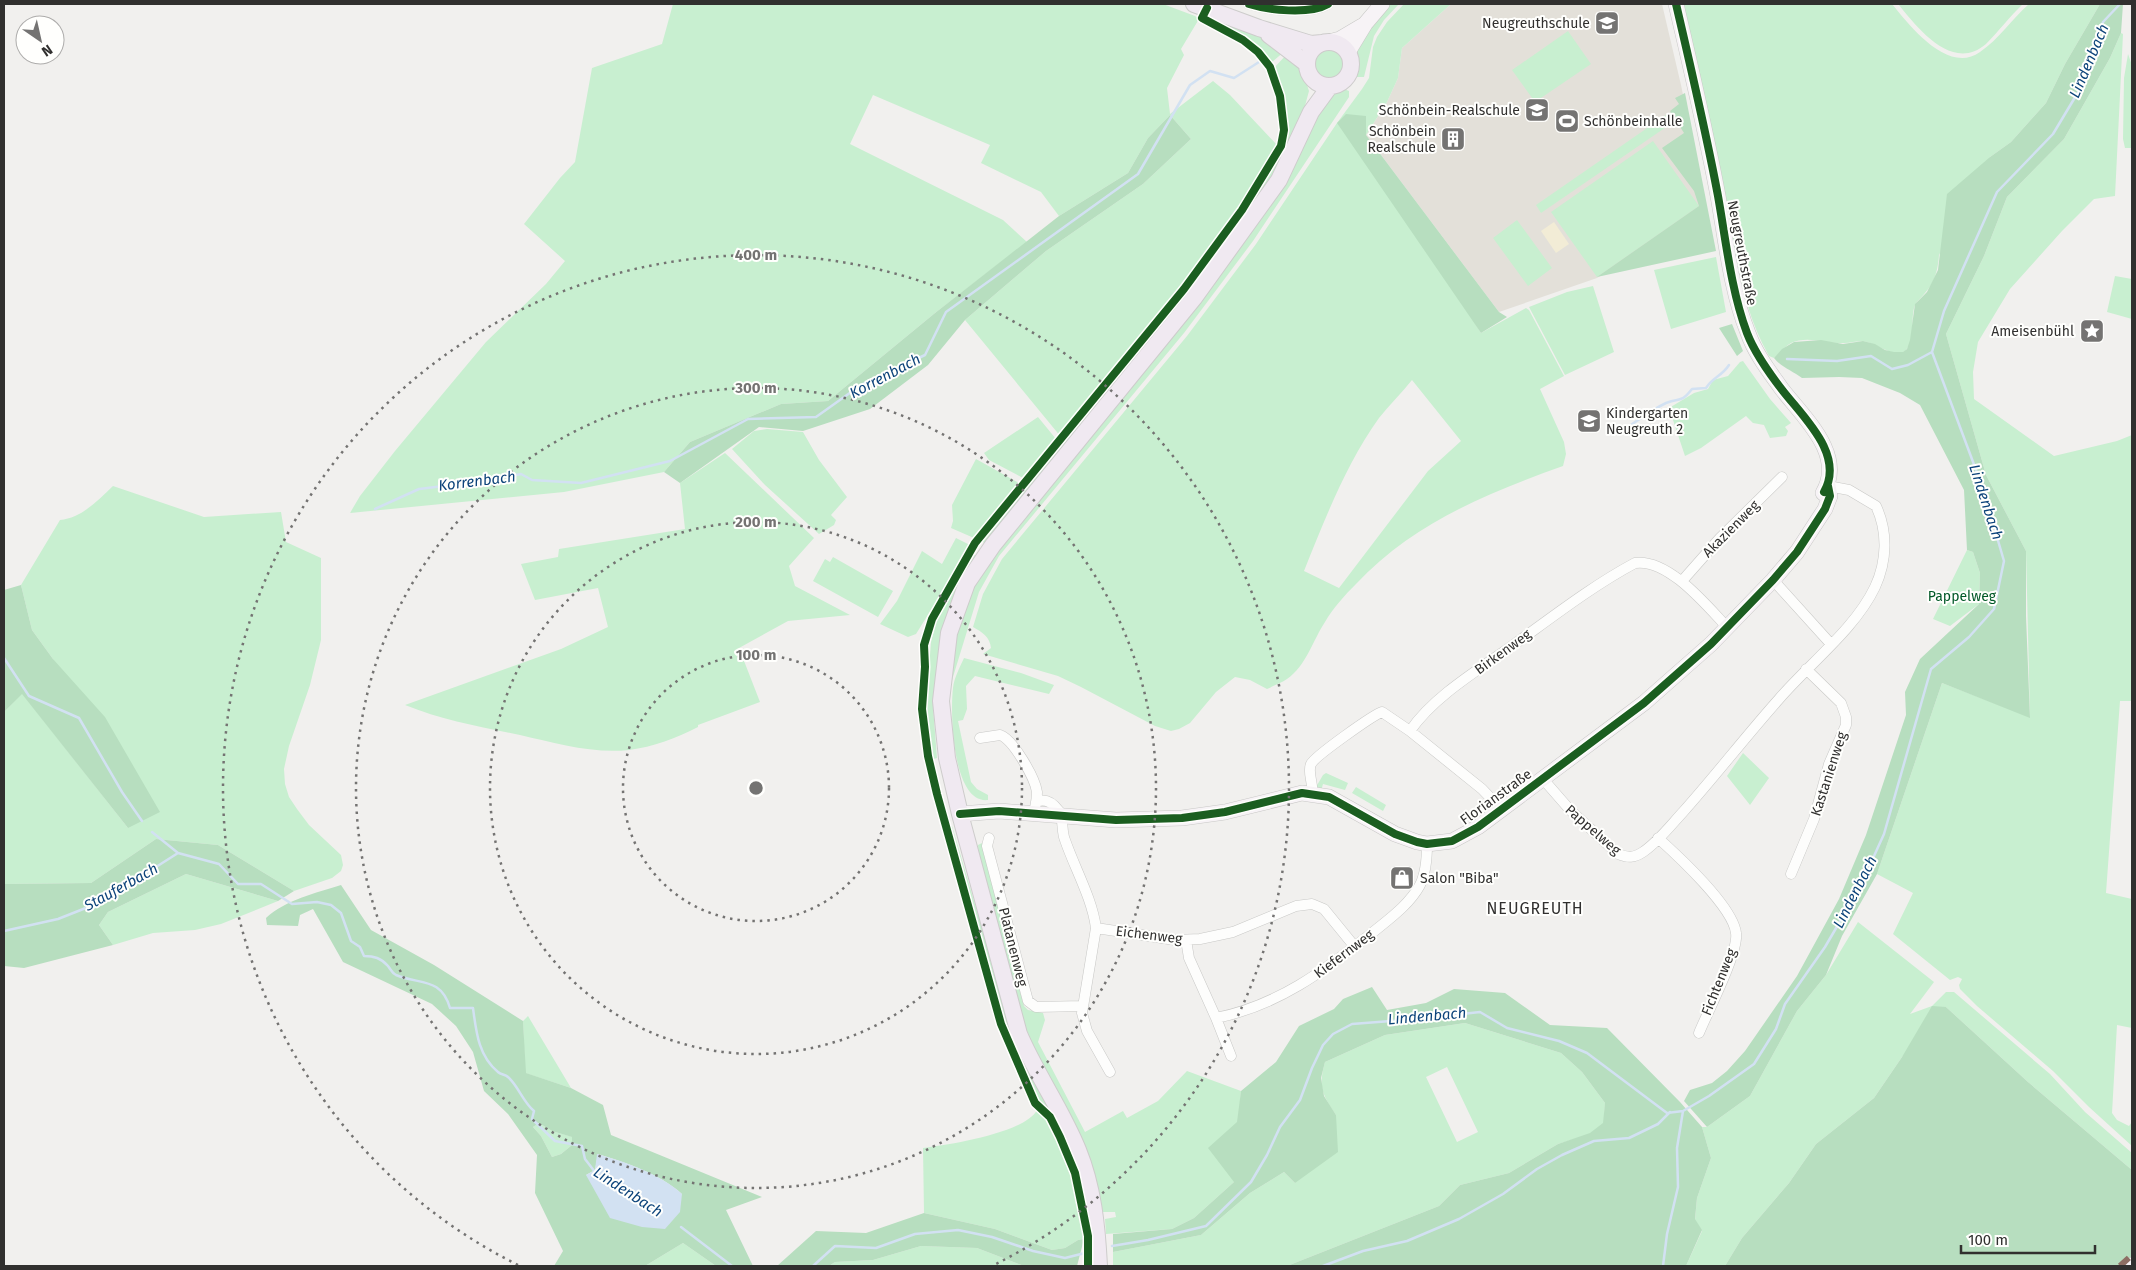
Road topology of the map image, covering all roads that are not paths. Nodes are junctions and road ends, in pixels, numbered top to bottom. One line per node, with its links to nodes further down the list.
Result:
1 (1194, 4): 6 (main road)
2 (1249, 4): 3 (street)
3 (1328, 4)
4 (1382, 4): 7 (street)
5 (1676, 4): 16 (street, Neugreuthstraße)
6 (1228, 9): 8 (main road)
7 (1365, 24): 9 (street); 10 (street)
8 (1259, 28): 9 (main road); 11 (main road)
9 (1325, 42): 10 (main road); 11 (main road)
10 (1348, 52): 13 (main road)
11 (1307, 64): 12 (main road)
12 (1314, 80): 13 (main road); 14 (main road)
13 (1330, 86): 14 (main road)
14 (1311, 112): 28 (main road)
15 (1782, 478): 18 (street, Akazienweg)
16 (1828, 486): 17 (street, Florianstraße); 20 (street, Pappelweg)
17 (1774, 580): 19 (street, Florianstraße); 20 (street)
18 (1682, 581): 19 (street, Birkenweg); 22 (street, Birkenweg)
19 (1727, 627): 24 (street, Florianstraße)
20 (1830, 643): 21 (street, Pappelweg)
21 (1806, 669): 31 (street, Pappelweg); 33 (street, Kastanienweg)
22 (1410, 731): 25 (street); 27 (street, Florianstraße)
23 (980, 738): 26 (street)
24 (1543, 780): 27 (street, Florianstraße); 31 (street, Pappelweg)
25 (1312, 794): 29 (street, Florianstraße); 32 (street, Florianstraße)
26 (1035, 808): 28 (street, Florianstraße); 29 (street, Florianstraße)
27 (1502, 810): 32 (street, Florianstraße)
28 (960, 814): 42 (main road)
29 (1062, 816): 34 (street, Eichenweg)
30 (989, 838): 37 (street, Platanenweg)
31 (1658, 838): 39 (street, Fichtenweg)
32 (1427, 844): 36 (street, Kiefernweg)
33 (1791, 874)
34 (1096, 928): 35 (street, Eichenweg); 37 (street)
35 (1186, 940): 36 (street, Eichenweg); 38 (street)
36 (1355, 947): 38 (street, Kiefernweg)
37 (1083, 1006): 41 (street)
38 (1216, 1018): 40 (street)
39 (1699, 1033)
40 (1231, 1056)
41 (1110, 1072)
42 (1099, 1266)

